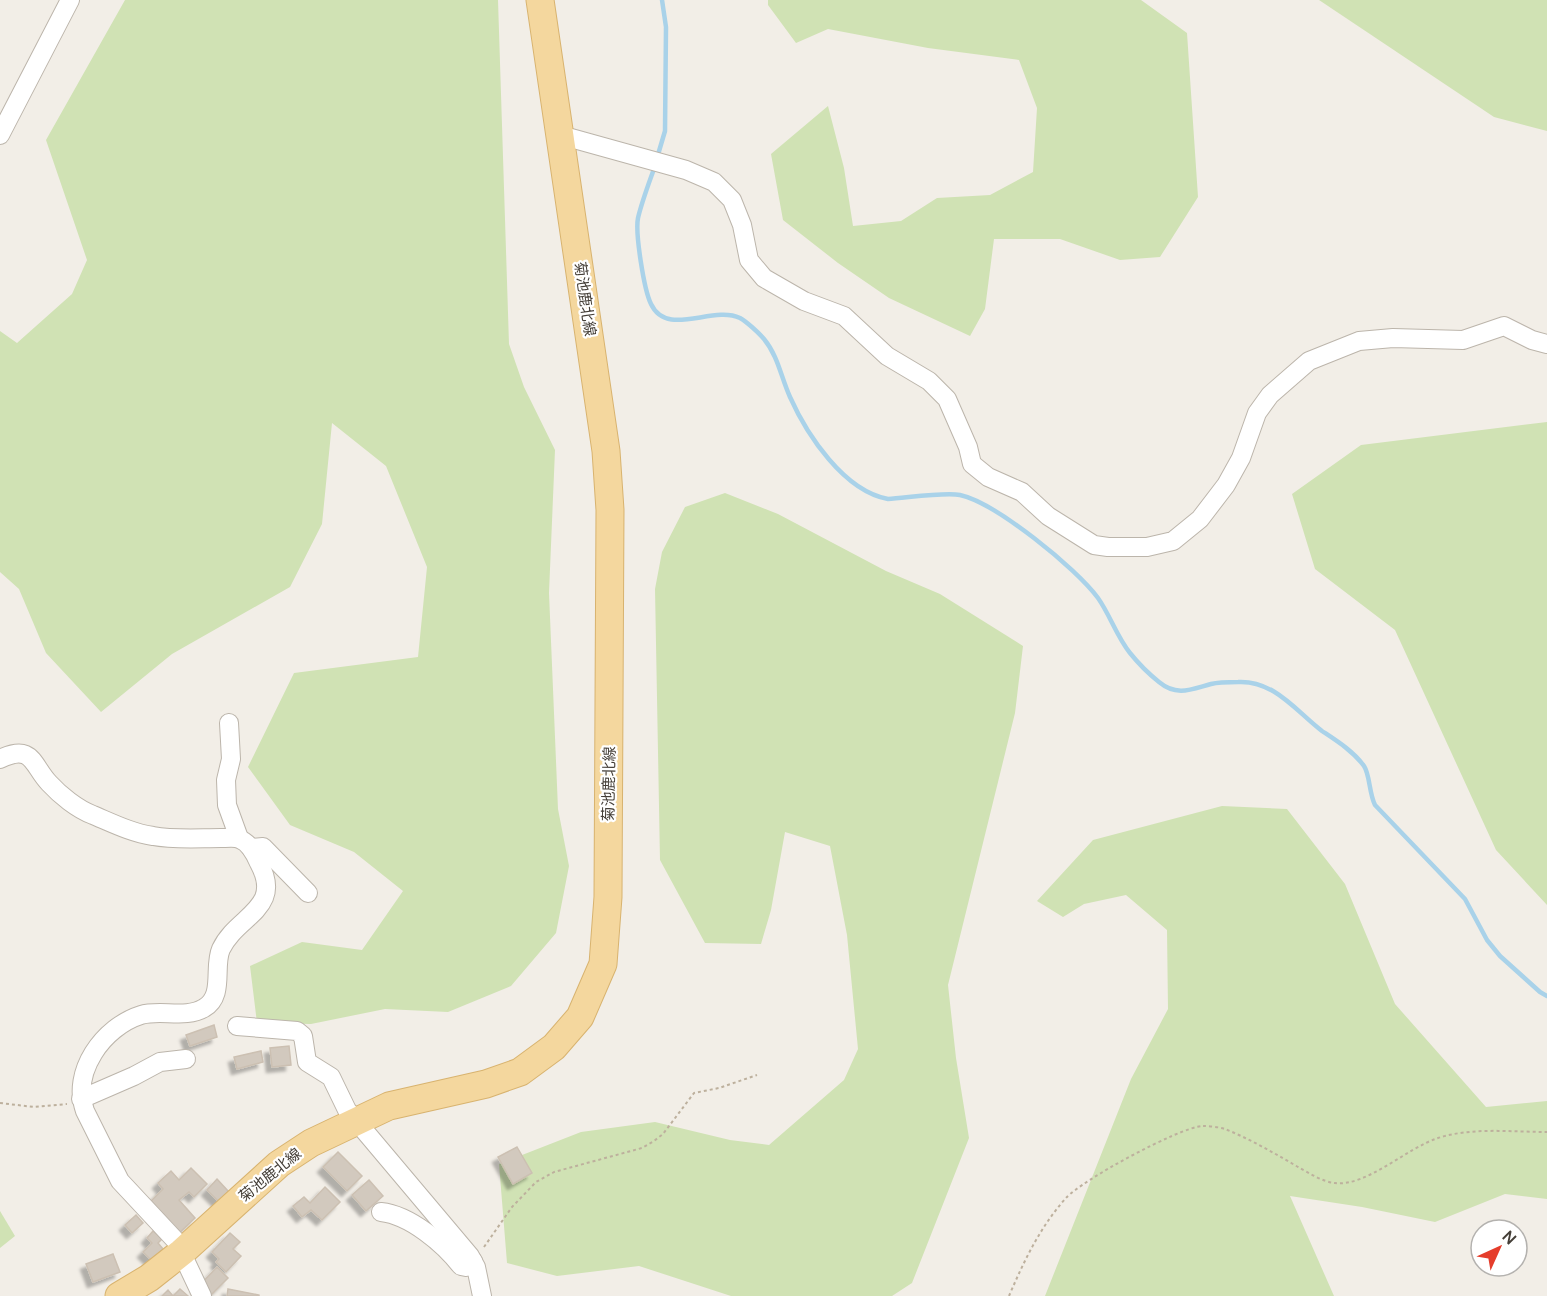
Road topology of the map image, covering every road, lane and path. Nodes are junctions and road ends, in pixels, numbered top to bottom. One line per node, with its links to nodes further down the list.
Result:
1 (70, 0): 3 (street)
2 (540, 0): 4 (main road, 菊池鹿北線)
3 (0, 135)
4 (560, 135): 5 (street); 15 (main road, 菊池鹿北線)
5 (1547, 344)
6 (229, 723): 8 (street)
7 (0, 759): 8 (street)
8 (245, 843): 9 (street); 13 (street)
9 (308, 893)
10 (237, 1026): 15 (street)
11 (186, 1059): 13 (street)
12 (757, 1075): 19 (path)
13 (81, 1099): 14 (path); 18 (street)
14 (0, 1103)
15 (356, 1120): 18 (main road, 菊池鹿北線); 19 (street)
16 (1547, 1131): 23 (path)
17 (381, 1212): 19 (street)
18 (182, 1252): 20 (main road, 菊池鹿北線); 21 (street)
19 (473, 1261): 22 (street)
20 (119, 1296)
21 (202, 1296)
22 (482, 1296)
23 (1009, 1296)

